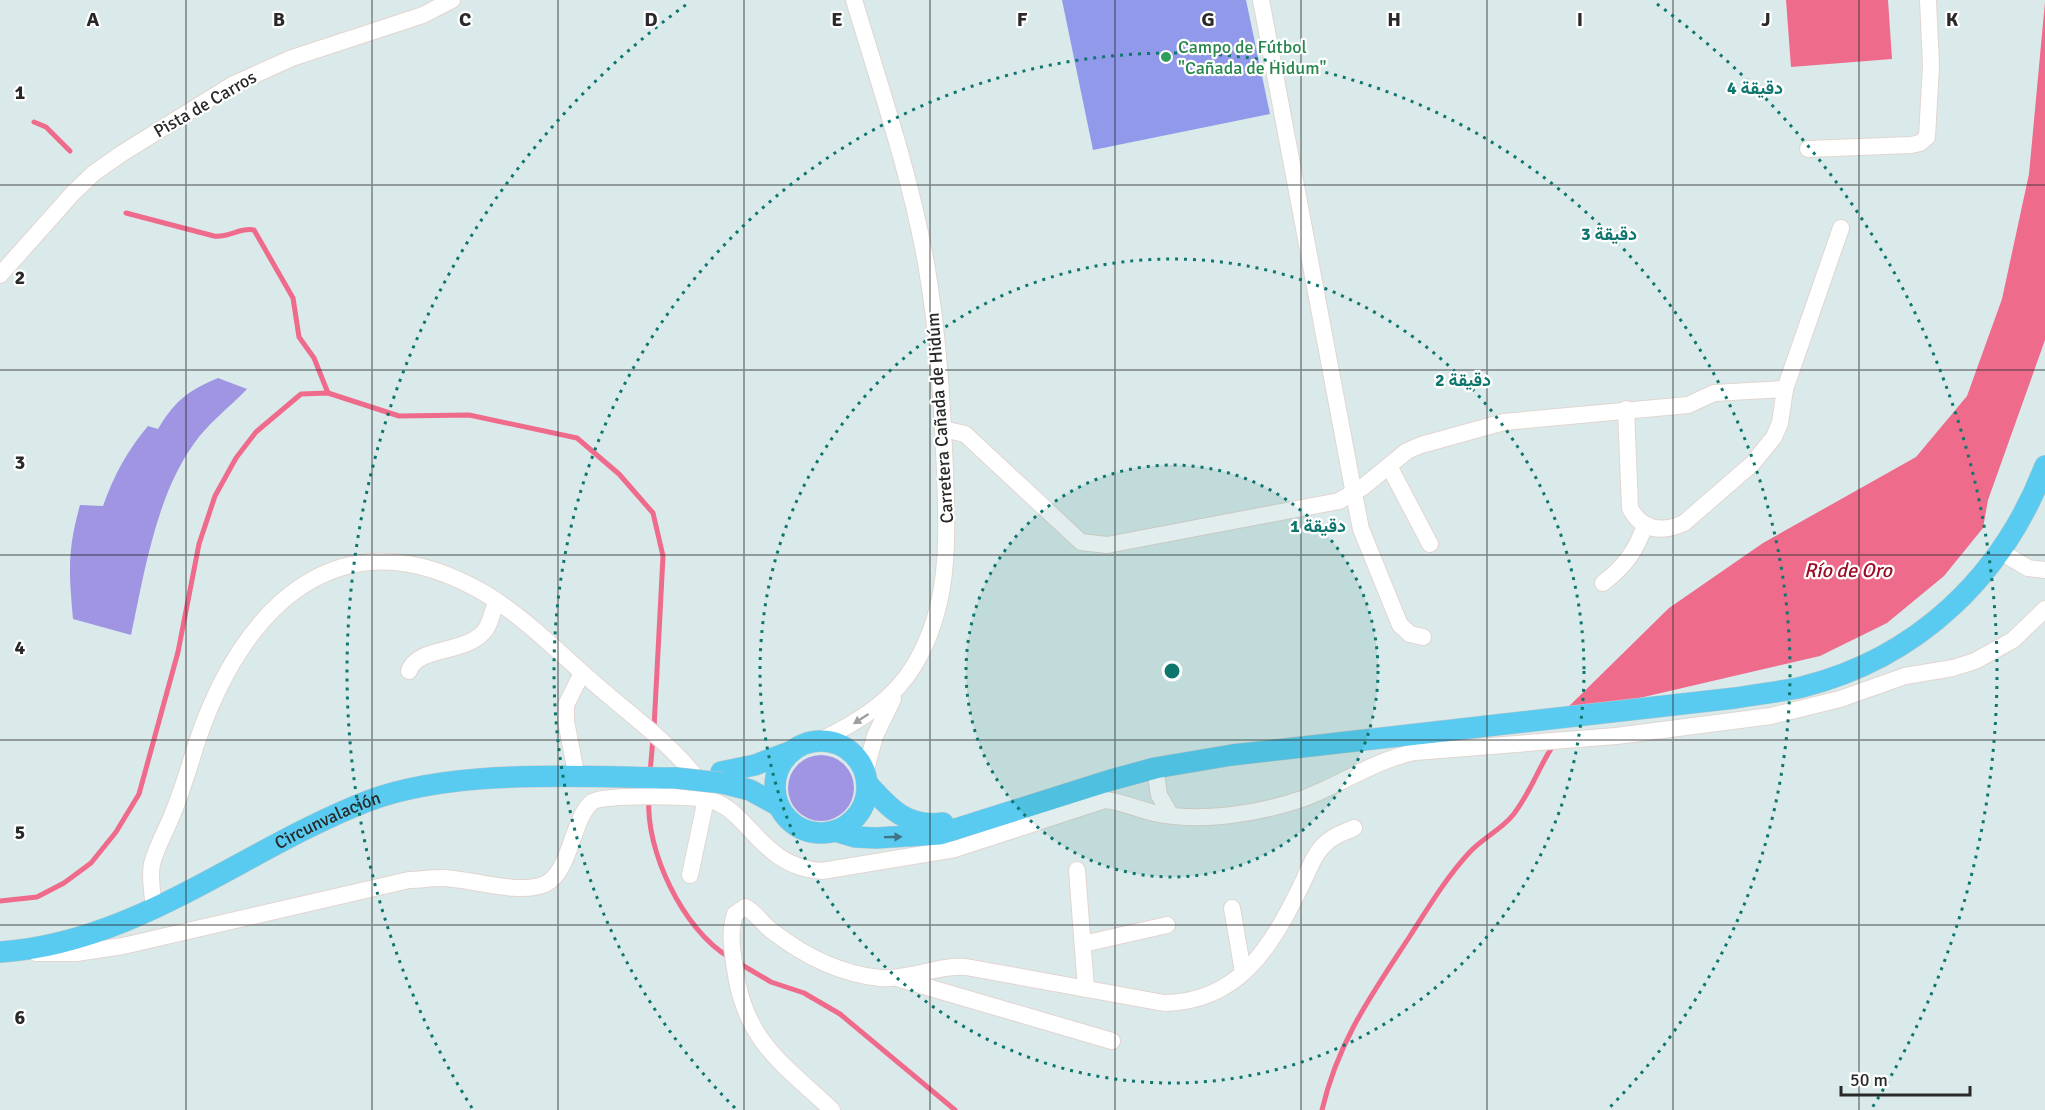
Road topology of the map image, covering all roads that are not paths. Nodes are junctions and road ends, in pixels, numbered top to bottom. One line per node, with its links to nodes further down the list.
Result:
1 (452, 0): 7 (street, Pista de Carros)
2 (854, 0): 10 (street, Carretera Cañada de Hidúm)
3 (1261, 0): 13 (street)
4 (1928, 0): 5 (street)
5 (1808, 149)
6 (1841, 228): 8 (street)
7 (0, 275)
8 (1785, 389): 9 (street); 14 (street)
9 (1626, 409): 11 (street); 14 (street)
10 (943, 429): 13 (street); 24 (street, Carretera Cañada de Hidúm)
11 (1389, 466): 13 (street); 15 (street)
12 (2045, 466): 16 (main road)
13 (1354, 494): 21 (street)
14 (1645, 525): 18 (street)
15 (1430, 544)
16 (2001, 552): 17 (street); 27 (main road)
17 (2045, 570)
18 (1604, 583)
19 (496, 602): 22 (street); 23 (street); 43 (street)
20 (2045, 609): 36 (street)
21 (1424, 637)
22 (409, 670)
23 (582, 673): 28 (street); 33 (street)
24 (897, 690): 25 (street, one-way to 25); 30 (street)
25 (821, 740): 26 (main road); 30 (main road)
26 (792, 751): 29 (main road); 34 (main road)
27 (1155, 768): 36 (street); 37 (main road)
28 (582, 777): 31 (main road, Circunvalación); 43 (main road, Circunvalación)
29 (722, 777): 31 (main road, Circunvalación, bridge); 32 (main road)
30 (866, 778): 37 (main road); 39 (main road)
31 (676, 787): 33 (street); 46 (street)
32 (750, 790): 34 (main road); 35 (street)
33 (706, 799): 35 (street); 41 (street)
34 (779, 806): 39 (main road)
35 (732, 813): 36 (street)
36 (1170, 814)
37 (982, 820): 39 (main road, one-way to 37)
38 (1354, 828): 47 (street)
39 (835, 831)
40 (1077, 870): 45 (street)
41 (690, 875)
42 (1232, 908): 47 (street)
43 (154, 909): 46 (main road, Circunvalación)
44 (1167, 925): 45 (street)
45 (1083, 944): 49 (street)
46 (2, 952)
47 (1243, 972): 49 (street)
48 (895, 977): 49 (street); 50 (street); 51 (street)
49 (1086, 989)
50 (1112, 1041)
51 (832, 1110)

